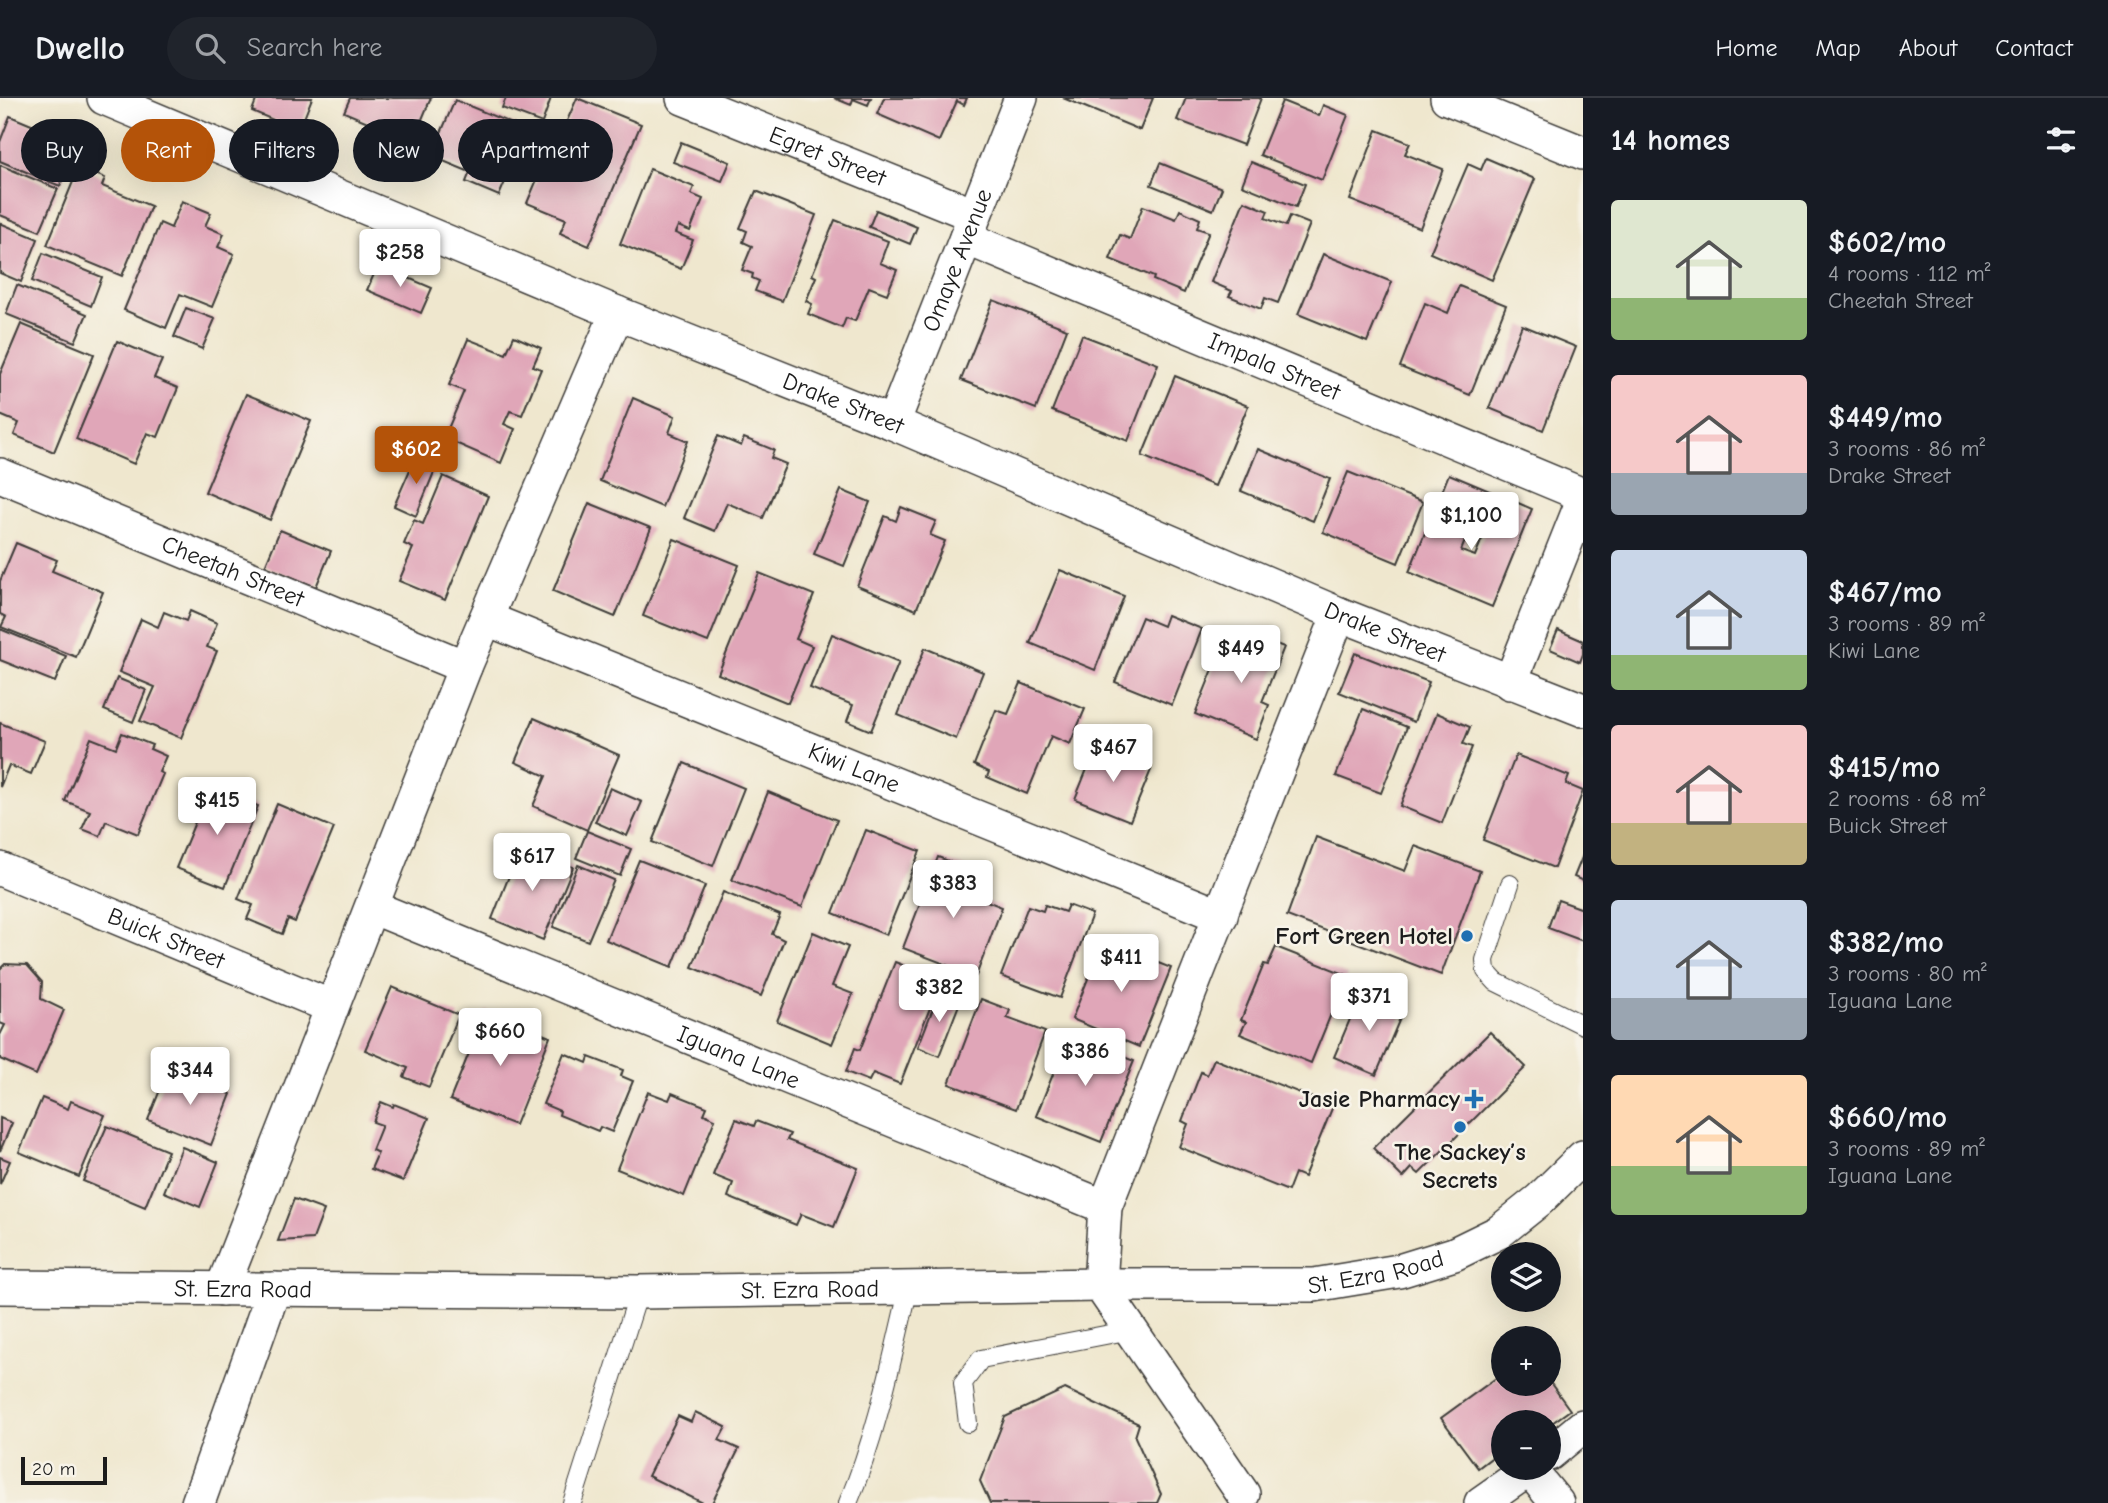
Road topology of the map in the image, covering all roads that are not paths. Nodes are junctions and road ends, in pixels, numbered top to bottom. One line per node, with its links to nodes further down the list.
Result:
1 (104, 98): 7 (street, Drake Street)
2 (683, 98): 6 (street, Egret Street)
3 (1021, 98): 6 (street, Omaye Avenue)
4 (1447, 98): 5 (street)
5 (1583, 153)
6 (970, 226): 8 (street, Omaye Avenue); 10 (street, Impala Street)
7 (617, 313): 8 (street, Drake Street); 12 (street)
8 (893, 423): 11 (street, Drake Street)
9 (0, 475): 13 (street, Cheetah Street)
10 (1583, 497): 14 (street)
11 (1339, 614): 14 (street, Drake Street); 19 (street)
12 (487, 619): 13 (street); 19 (street, Kiwi Lane)
13 (466, 667): 18 (street)
14 (1510, 683): 15 (street, Drake Street)
15 (1583, 710)
16 (0, 869): 20 (street, Buick Street)
17 (1510, 884): 21 (lane)
18 (372, 907): 20 (street); 23 (street, Iguana Lane)
19 (1221, 916): 23 (street)
20 (332, 1007): 27 (street)
21 (1583, 1025)
22 (1583, 1157): 24 (street, St. Ezra Road)
23 (1105, 1207): 24 (street)
24 (1100, 1285): 26 (street, St. Ezra Road); 30 (street)
25 (0, 1287): 27 (street, St. Ezra Road)
26 (909, 1287): 29 (street, St. Ezra Road); 39 (lane)
27 (222, 1289): 28 (street, St. Ezra Road)
28 (274, 1289): 29 (street, St. Ezra Road); 37 (street)
29 (639, 1292): 38 (lane)
30 (1131, 1330): 31 (lane); 36 (street)
31 (968, 1423)
32 (1583, 1426): 33 (street)
33 (1561, 1444)
34 (1513, 1480): 40 (street)
35 (1545, 1480): 41 (street)
36 (1242, 1494)
37 (198, 1503)
38 (572, 1503)
39 (848, 1503)
40 (1481, 1503)
41 (1557, 1503)

